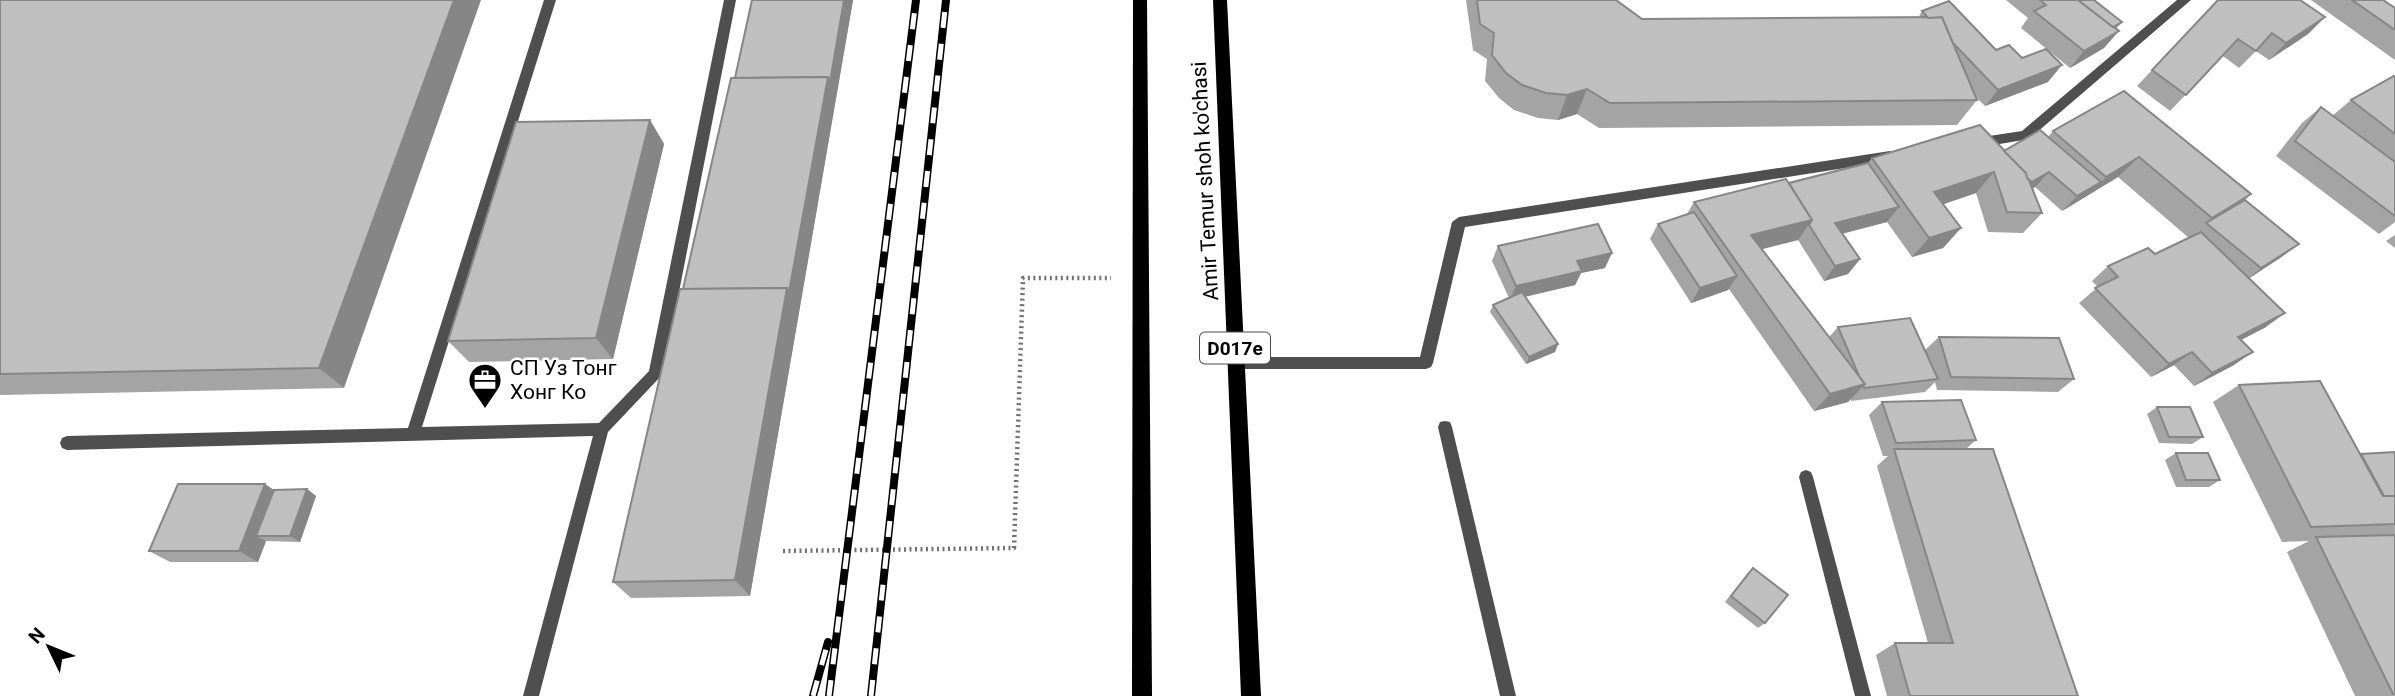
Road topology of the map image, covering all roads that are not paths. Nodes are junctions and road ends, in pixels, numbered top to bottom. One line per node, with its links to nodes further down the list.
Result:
1 (550, 0): 11 (lane)
2 (730, 0): 10 (lane)
3 (1140, 0): 15 (main road)
4 (1220, 0): 8 (main road, Amir Temur shoh ko'chasi / D017e)
5 (2185, 0): 6 (lane)
6 (1956, 146)
7 (1901, 154): 8 (lane)
8 (1236, 363): 16 (main road, Amir Temur shoh ko'chasi / D017e)
9 (1445, 427): 17 (lane)
10 (603, 429): 11 (lane); 14 (lane)
11 (413, 434): 12 (lane)
12 (67, 443)
13 (1806, 477): 18 (lane)
14 (531, 696)
15 (1142, 696)
16 (1251, 696)
17 (1508, 696)
18 (1863, 696)

